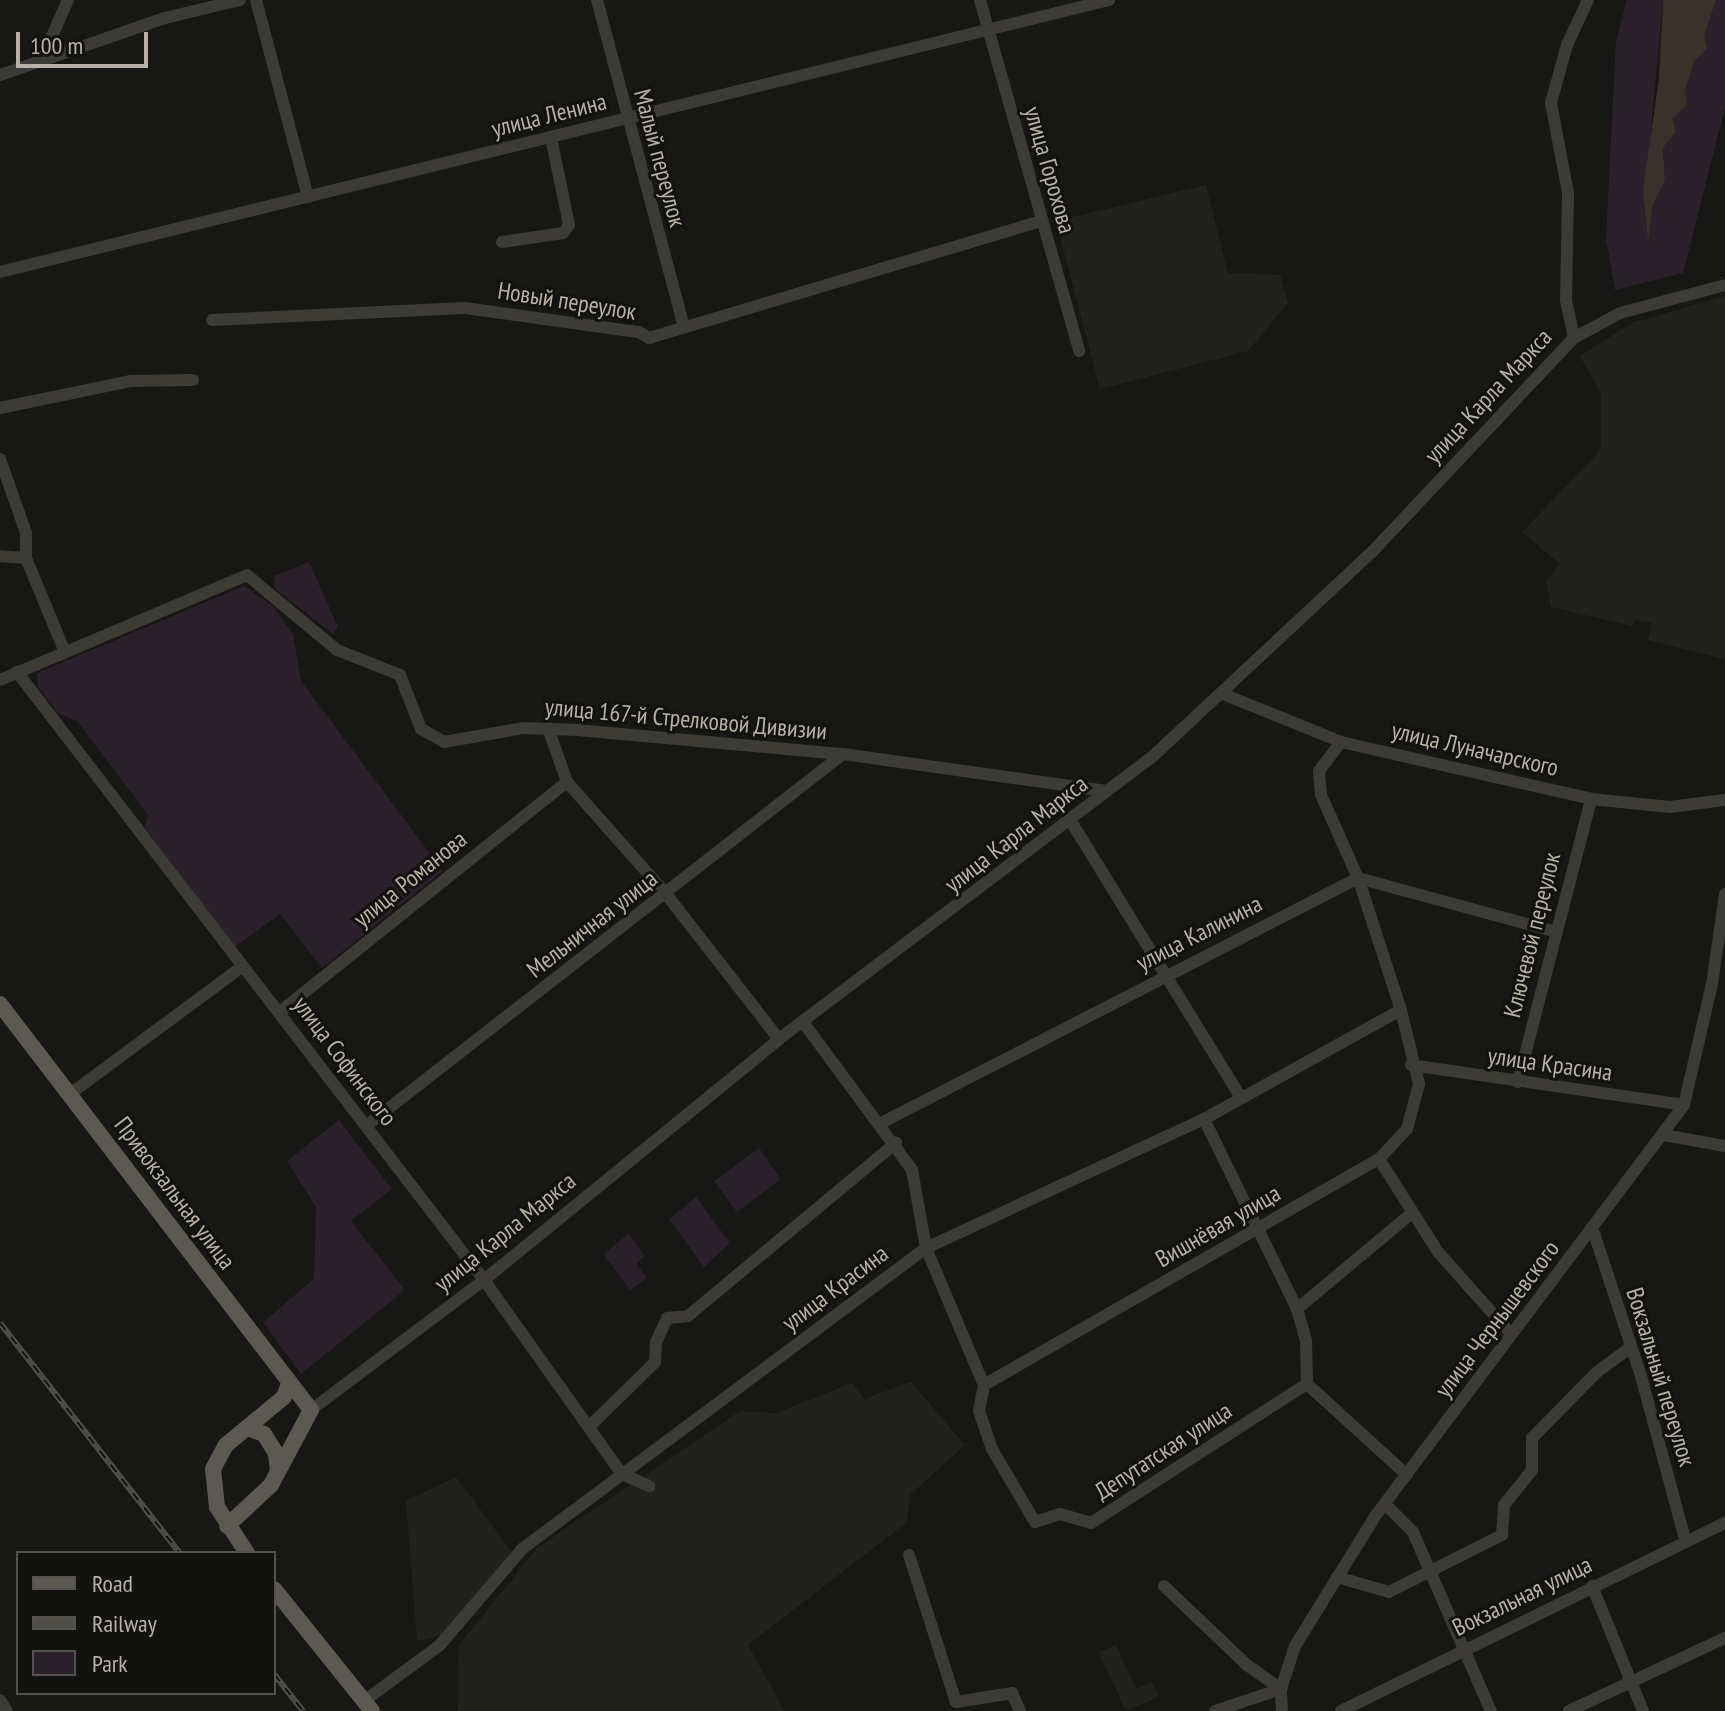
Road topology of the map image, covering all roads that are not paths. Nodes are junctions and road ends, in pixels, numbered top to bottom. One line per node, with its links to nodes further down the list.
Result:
1 (68, 0): 9 (street)
2 (240, 0): 9 (street)
3 (256, 0): 13 (street)
4 (597, 0): 11 (street, Малый переулок)
5 (980, 0): 8 (street, улица Горохова)
6 (1109, 0): 8 (street, улица Ленина)
7 (1588, 0): 20 (street)
8 (989, 31): 11 (street, улица Ленина); 14 (street, улица Горохова)
9 (41, 61): 10 (street)
10 (0, 75)
11 (625, 119): 12 (street, улица Ленина); 19 (street, Малый переулок)
12 (551, 137): 13 (street, улица Ленина); 15 (street)
13 (308, 197): 16 (street, улица Ленина)
14 (1042, 221): 19 (street, Новый переулок); 21 (street, улица Горохова)
15 (502, 242)
16 (0, 272)
17 (1725, 285): 20 (street, улица Карла Маркса)
18 (212, 320): 19 (street, Новый переулок)
19 (684, 326)
20 (1574, 338): 30 (street, улица Карла Маркса)
21 (1079, 351)
22 (193, 380): 23 (street)
23 (0, 408)
24 (0, 459): 26 (street)
25 (0, 556): 26 (street)
26 (26, 558): 27 (street)
27 (65, 652): 28 (street, улица 167-й Стрелковой Дивизии); 31 (street, улица 167-й Стрелковой Дивизии)
28 (17, 672): 29 (street); 43 (street, улица Софинского)
29 (0, 680)
30 (1223, 694): 32 (street, улица Луначарского); 35 (street, улица Карла Маркса)
31 (548, 728): 33 (street, улица 167-й Стрелковой Дивизии); 34 (street)
32 (1341, 742): 36 (street, улица Луначарского); 39 (street, Вишнёвая улица)
33 (843, 754): 35 (street, улица 167-й Стрелковой Дивизии); 40 (street, Мельничная улица)
34 (567, 782): 40 (street); 47 (street, улица Романова)
35 (1106, 791): 38 (street, улица Карла Маркса)
36 (1591, 799): 37 (street, улица Луначарского); 42 (street, Ключевой переулок)
37 (1725, 800)
38 (1072, 823): 44 (street); 48 (street, улица Карла Маркса)
39 (1358, 878): 42 (street); 44 (street, улица Калинина); 46 (street, Вишнёвая улица)
40 (666, 894): 49 (street); 57 (street, Мельничная улица)
41 (1725, 894): 54 (street, улица Чернышевского)
42 (1553, 931): 51 (street, Ключевой переулок)
43 (240, 968): 47 (street, улица Софинского); 52 (street)
44 (1167, 973): 53 (street); 56 (street, улица Калинина)
45 (0, 1004): 52 (main road, Привокзальная улица)
46 (1401, 1010): 50 (street, Вишнёвая улица); 53 (street, улица Красина)
47 (281, 1011): 57 (street, улица Софинского)
48 (803, 1022): 49 (street, улица Карла Маркса); 56 (street)
49 (779, 1039): 66 (street, улица Карла Маркса)
50 (1411, 1065): 51 (street, улица Красина); 61 (street, Вишнёвая улица)
51 (1518, 1082): 54 (street, улица Красина)
52 (70, 1094): 70 (main road, Привокзальная улица)
53 (1241, 1098): 55 (street, улица Красина)
54 (1684, 1105): 58 (street, улица Чернышевского)
55 (1204, 1119): 64 (street); 65 (street, улица Красина)
56 (881, 1123): 59 (street)
57 (366, 1126): 66 (street, улица Софинского)
58 (1664, 1135): 60 (street); 63 (street, улица Чернышевского)
59 (896, 1143): 65 (street); 74 (street)
60 (1725, 1146)
61 (1379, 1159): 62 (street); 64 (street, Вишнёвая улица)
62 (1412, 1213): 67 (street); 68 (street)
63 (1592, 1227): 68 (street, улица Чернышевского); 69 (street, Вокзальный переулок)
64 (1256, 1229): 67 (street); 72 (street, Вишнёвая улица)
65 (926, 1248): 72 (street); 77 (street, улица Красина)
66 (484, 1280): 73 (street, улица Карла Маркса); 74 (street, улица Софинского)
67 (1297, 1309): 71 (street)
68 (1511, 1334): 78 (street, улица Чернышевского)
69 (1631, 1347): 83 (street, Вокзальный переулок); 86 (street)
70 (289, 1384): 73 (main road, Привокзальная улица); 75 (main road)
71 (1307, 1384): 72 (street, Депутатская улица); 78 (street)
72 (984, 1385)
73 (311, 1410): 76 (main road)
74 (591, 1425): 77 (street, улица Софинского)
75 (248, 1428): 76 (main road); 82 (main road)
76 (278, 1471): 82 (main road)
77 (622, 1474): 79 (street); 96 (street, улица Красина)
78 (1407, 1475): 80 (street, улица Чернышевского)
79 (649, 1486)
80 (1385, 1504): 86 (street); 87 (street, улица Чернышевского)
81 (1725, 1523): 83 (street, Вокзальная улица)
82 (227, 1526): 84 (main road)
83 (1685, 1539): 89 (street, Вокзальная улица)
84 (246, 1551)
85 (909, 1555): 98 (street)
86 (1429, 1570): 87 (street); 92 (street)
87 (1337, 1577): 94 (street, улица Чернышевского)
88 (1164, 1586): 94 (street)
89 (1592, 1586): 92 (street, Вокзальная улица); 93 (street)
90 (276, 1591): 96 (main road)
91 (1725, 1638): 93 (street)
92 (1463, 1650): 101 (street, Вокзальная улица); 102 (street)
93 (1630, 1682): 103 (street); 104 (street)
94 (1281, 1689): 99 (street); 100 (street)
95 (0, 1700): 97 (street)
96 (368, 1706)
97 (7, 1711)
98 (1020, 1711)
99 (1215, 1711)
100 (1282, 1711)
101 (1341, 1711)
102 (1491, 1711)
103 (1569, 1711)
104 (1643, 1711)

